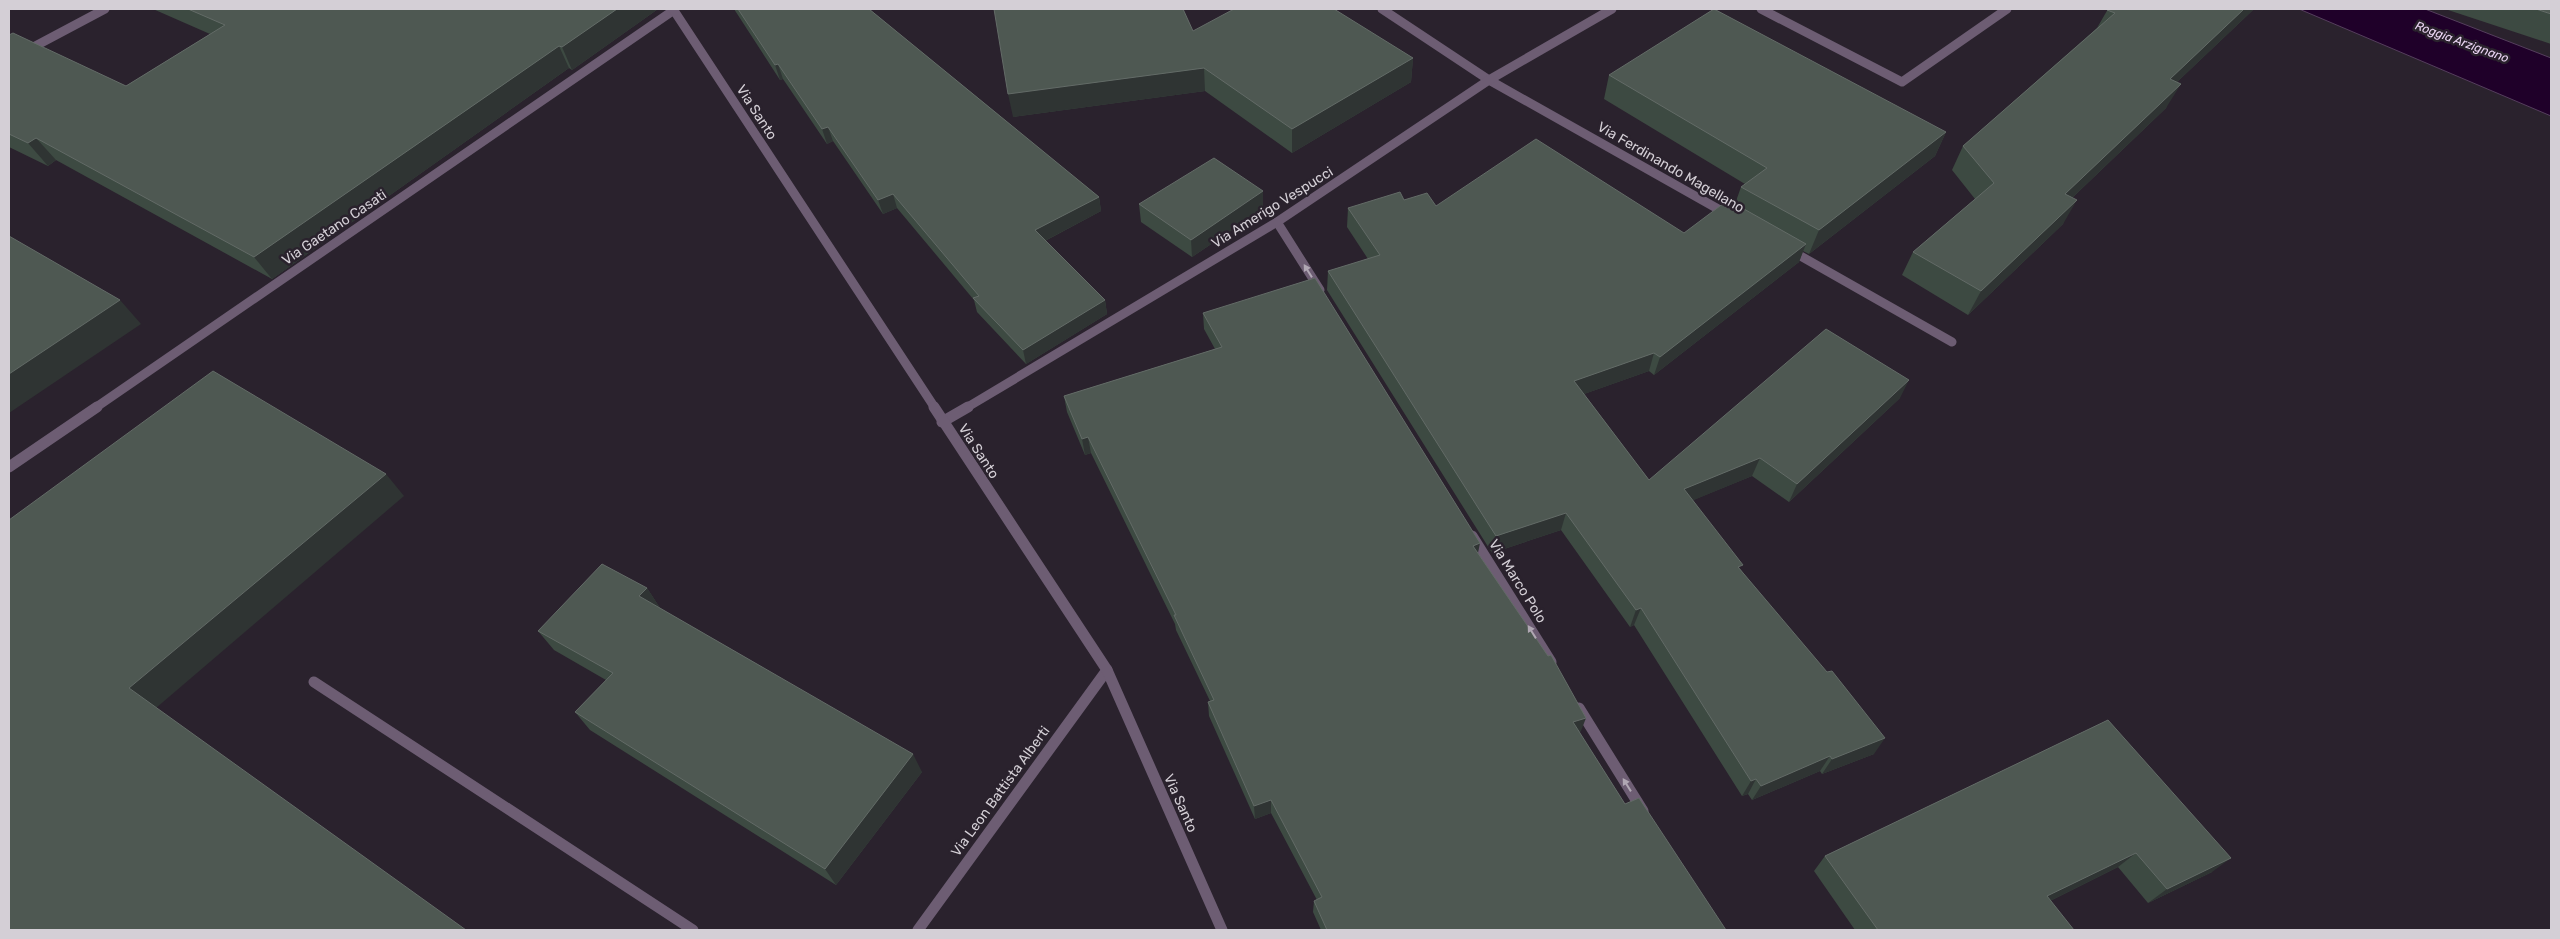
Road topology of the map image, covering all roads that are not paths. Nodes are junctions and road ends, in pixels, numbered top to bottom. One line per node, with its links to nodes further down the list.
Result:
1 (105, 9): 7 (street)
2 (674, 9): 14 (street, Via Santo); 15 (street, Via Gaetano Casati)
3 (1382, 9): 8 (street, Via Ferdinando Magellano)
4 (1612, 9): 8 (street, Via Amerigo Vespucci)
5 (1761, 9): 6 (street)
6 (2006, 9)
7 (9, 60)
8 (1489, 80): 9 (street, Via Ferdinando Magellano); 10 (street, Via Amerigo Vespucci)
9 (1738, 220)
10 (1277, 222): 12 (street, one-way to 10); 14 (street, Via Amerigo Vespucci)
11 (1781, 244): 13 (street)
12 (1324, 298)
13 (1952, 342)
14 (942, 422): 18 (street, Via Santo)
15 (9, 466)
16 (1466, 525): 17 (street, Via Marco Polo, one-way to 16)
17 (1555, 669)
18 (1107, 670): 23 (street, Via Leon Battista Alberti); 24 (street, Via Santo)
19 (314, 682): 22 (street)
20 (1571, 694): 21 (street, one-way to 20)
21 (1649, 821)
22 (693, 930)
23 (918, 930)
24 (1222, 930)

